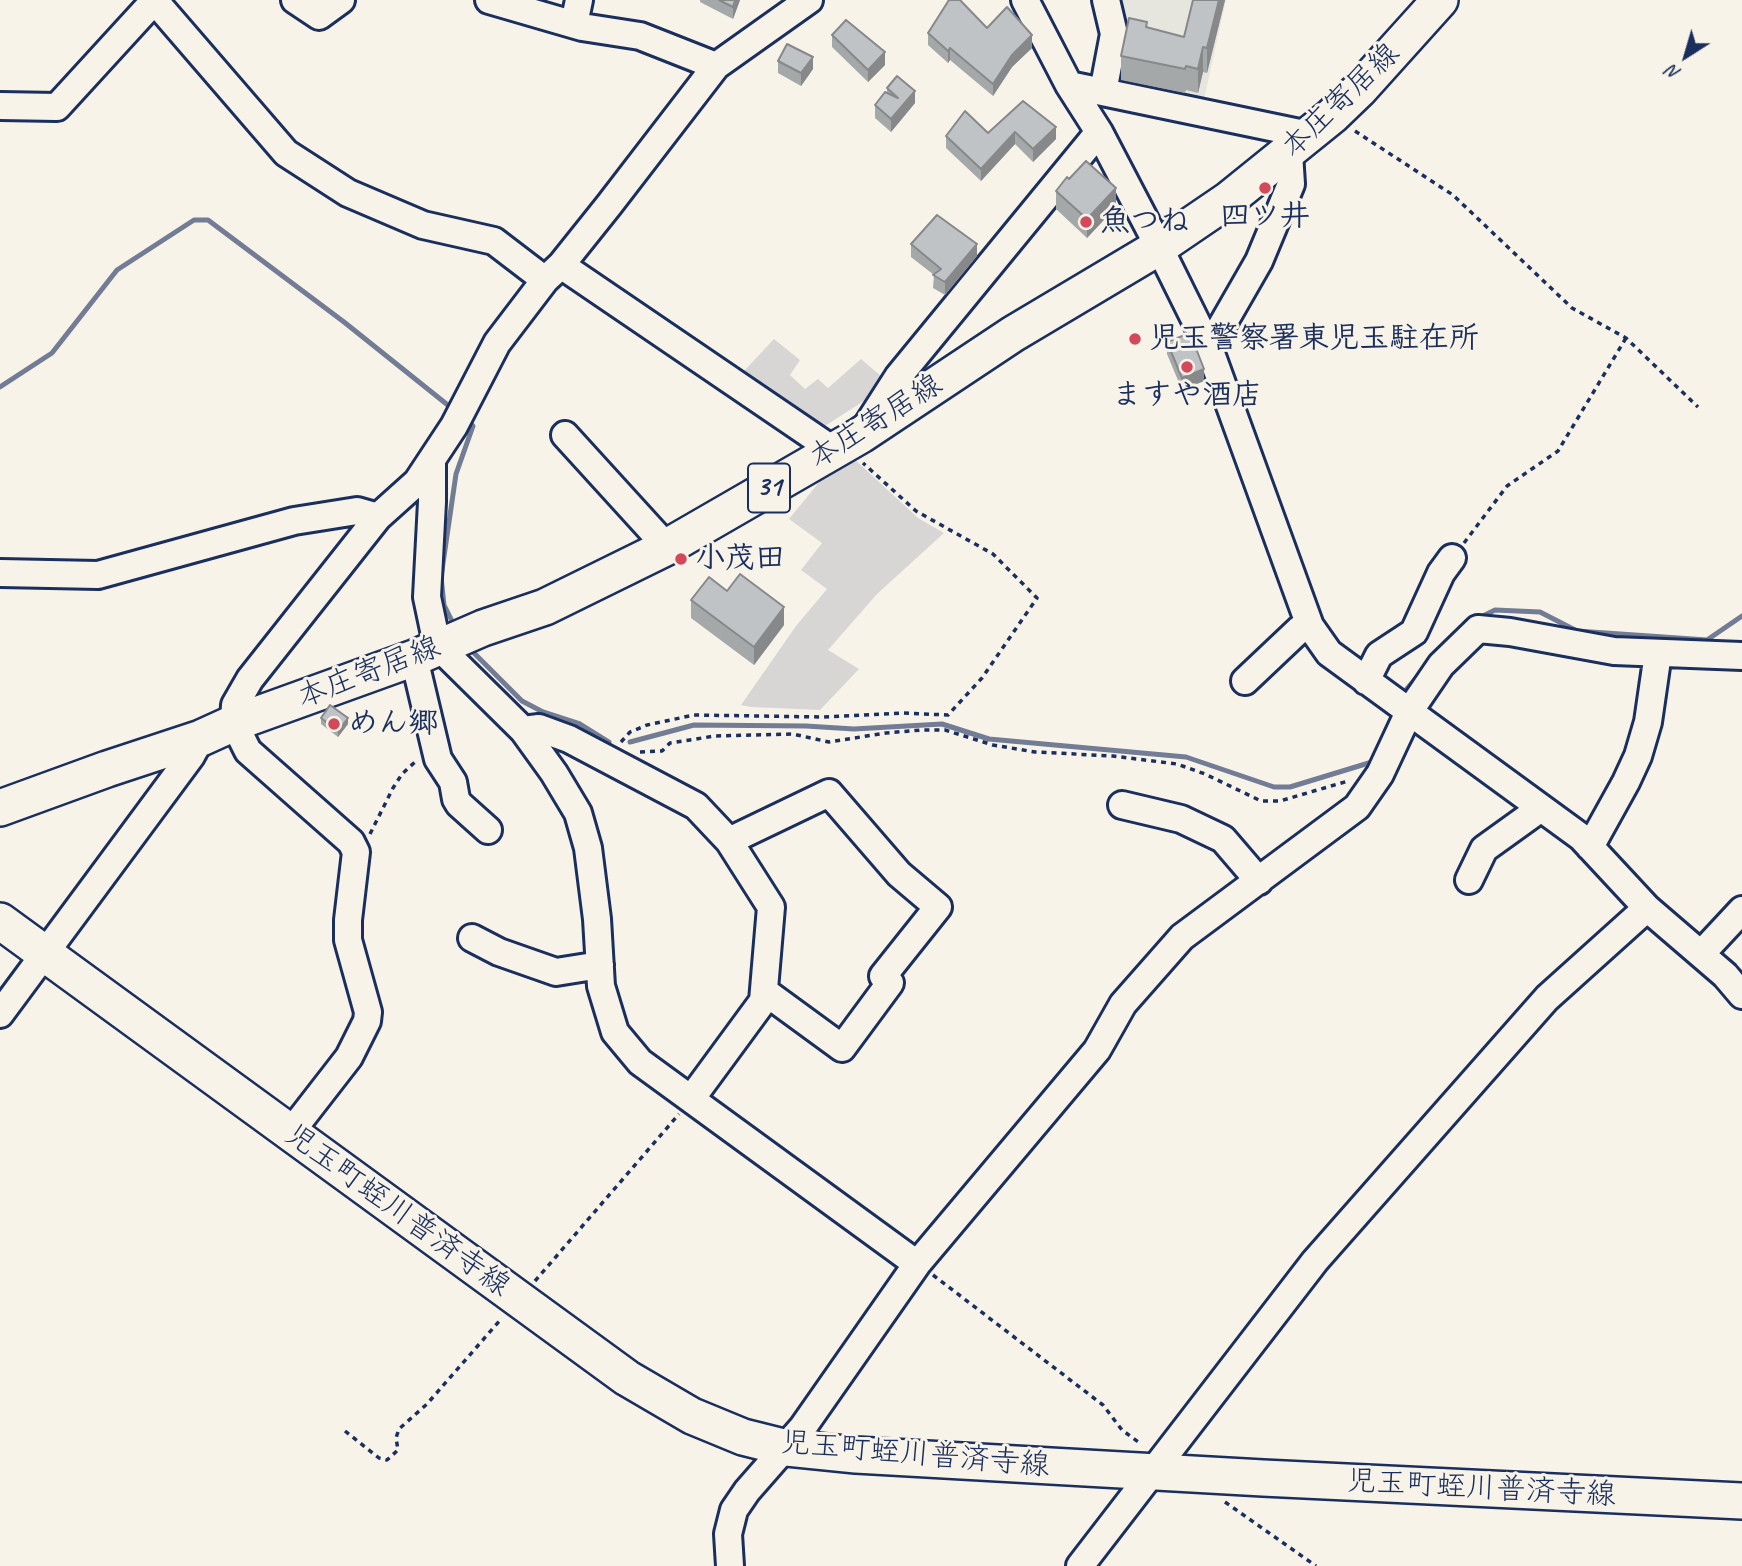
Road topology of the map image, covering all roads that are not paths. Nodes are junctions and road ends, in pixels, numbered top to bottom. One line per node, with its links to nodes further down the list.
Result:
1 (155, 0): 13 (street); 17 (street)
2 (295, 0): 3 (street)
3 (341, 0)
4 (489, 0): 9 (street)
5 (809, 0): 10 (street)
6 (1026, 0): 11 (street)
7 (1106, 0): 12 (street)
8 (1440, 0): 15 (main road, 本庄寄居線 / 31)
9 (577, 12): 10 (street)
10 (716, 66): 17 (street)
11 (1069, 85): 12 (street); 14 (street)
12 (1104, 92): 15 (street)
13 (0, 106)
14 (1099, 132): 16 (street); 20 (street)
15 (1310, 135): 16 (main road, 本庄寄居線 / 31); 18 (street)
16 (1159, 247): 18 (street); 20 (main road, 本庄寄居線 / 31)
17 (553, 272): 20 (street); 21 (street)
18 (1209, 348): 26 (street)
19 (565, 435): 23 (street)
20 (846, 443): 23 (main road, 本庄寄居線 / 31)
21 (432, 462): 22 (street); 27 (street)
22 (378, 517): 25 (street); 33 (street)
23 (667, 547): 27 (main road, 本庄寄居線 / 31)
24 (1452, 558): 31 (street)
25 (0, 573)
26 (1310, 626): 30 (street); 31 (street)
27 (426, 652): 33 (main road, 本庄寄居線 / 31); 34 (street); 39 (street)
28 (1658, 653): 29 (street); 32 (street); 41 (street)
29 (1742, 656)
30 (1245, 681)
31 (1366, 681): 32 (street)
32 (1409, 712): 38 (street); 43 (street)
33 (234, 723): 35 (main road, 本庄寄居線 / 31); 55 (street)
34 (523, 730): 40 (street); 50 (street)
35 (201, 738): 37 (main road, 本庄寄居線 / 31); 49 (street)
36 (1122, 804): 43 (street)
37 (0, 808)
38 (1541, 808): 41 (street); 42 (street)
39 (488, 830)
40 (729, 841): 51 (street); 51 (street)
41 (1590, 847): 44 (street)
42 (1469, 880)
43 (1259, 881): 56 (street)
44 (1647, 908): 48 (street); 58 (street)
45 (1742, 910): 48 (street)
46 (0, 921): 49 (main road, 児玉町蛭川普済寺線)
47 (472, 938): 50 (street)
48 (1701, 954): 52 (street)
49 (43, 955): 53 (street); 55 (main road, 児玉町蛭川普済寺線)
50 (600, 965): 54 (street)
51 (764, 991): 54 (street)
52 (1742, 995)
53 (0, 1014)
54 (691, 1100): 56 (street)
55 (290, 1133): 57 (main road, 児玉町蛭川普済寺線)
56 (917, 1264): 57 (street)
57 (787, 1448): 58 (main road, 児玉町蛭川普済寺線); 60 (street)
58 (1157, 1465): 59 (main road, 児玉町蛭川普済寺線); 61 (street)
59 (1742, 1501)
60 (730, 1566)
61 (1080, 1566)

